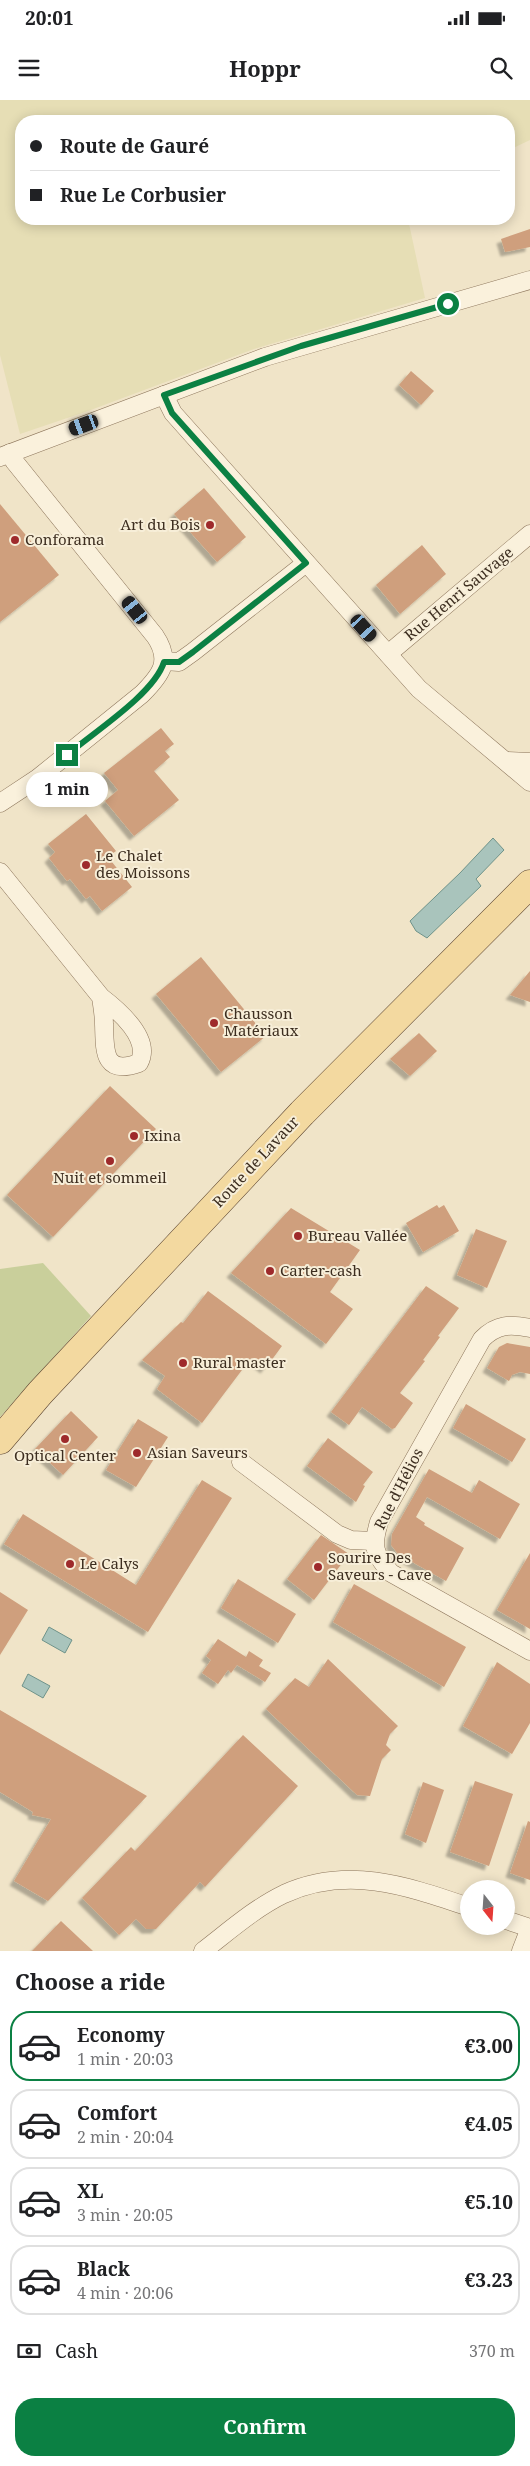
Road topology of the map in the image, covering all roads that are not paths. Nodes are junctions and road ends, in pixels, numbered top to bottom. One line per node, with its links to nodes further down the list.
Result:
1 (530, 280): 2 (street)
2 (164, 395): 3 (street); 5 (street)
3 (5, 455): 7 (street)
4 (530, 534): 6 (street, Rue Henri Sauvage)
5 (306, 563): 6 (street); 7 (street)
6 (388, 654): 8 (street)
7 (164, 662): 11 (street)
8 (506, 761): 9 (street); 10 (street)
9 (530, 762)
10 (530, 782)
11 (0, 803)
12 (0, 872): 14 (street)
13 (527, 884): 16 (main road, Route de Lavaur)
14 (101, 996)
15 (530, 1328): 18 (street, Rue d'Hélios)
16 (0, 1440)
17 (241, 1462): 18 (street)
18 (373, 1541): 19 (street, Rue d'Hélios)
19 (530, 1651)
20 (460, 1904): 23 (street)
21 (515, 1923): 22 (street)
22 (530, 1928): 24 (street)
23 (203, 1951)
24 (521, 1951)

